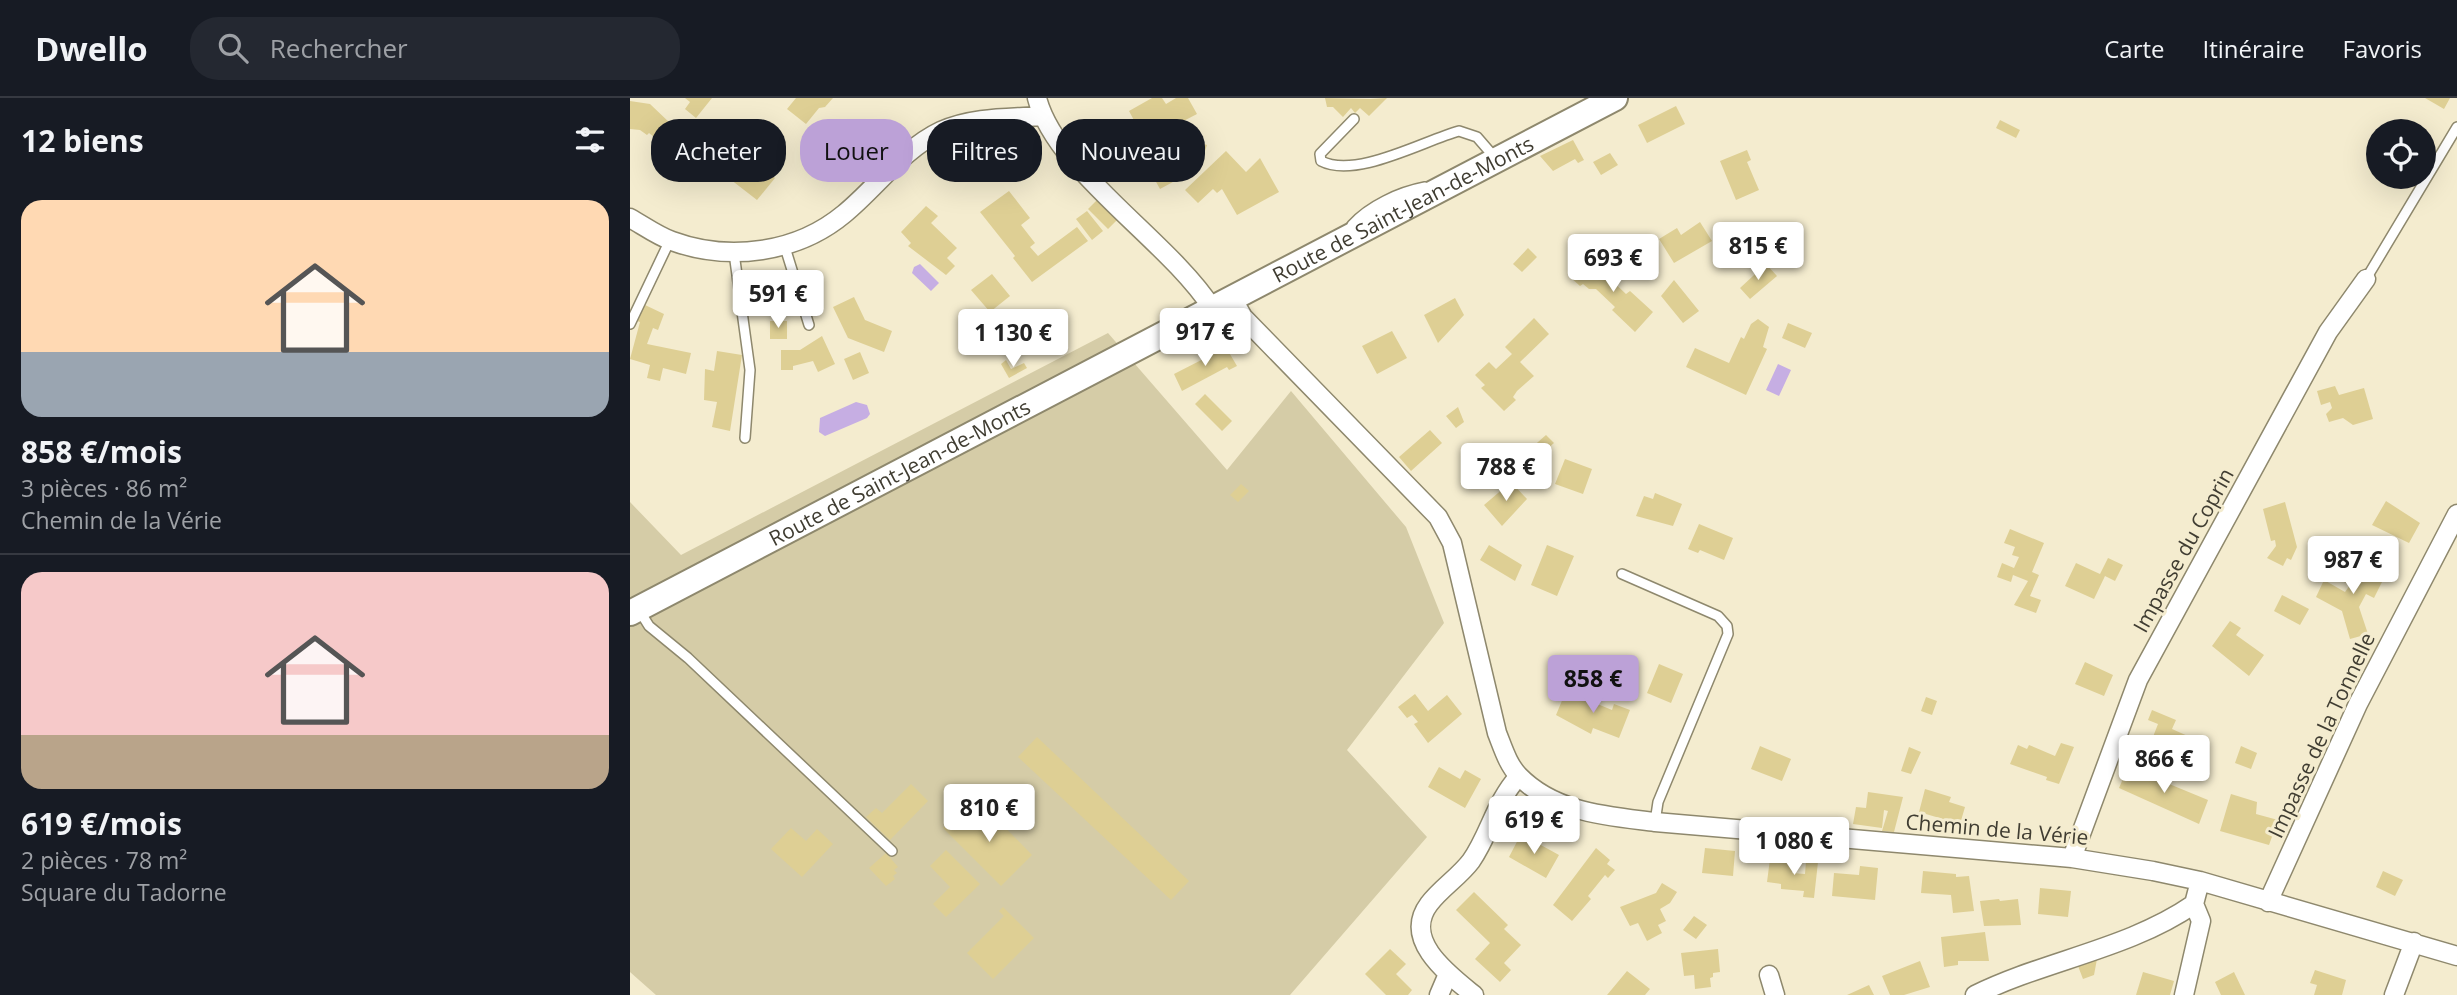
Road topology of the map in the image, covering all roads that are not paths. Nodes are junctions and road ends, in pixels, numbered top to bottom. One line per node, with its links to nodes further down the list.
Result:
1 (1615, 98): 5 (main road, Route de Saint-Jean-de-Monts)
2 (1039, 107): 8 (street); 11 (street, Chemin de la Vérie)
3 (1354, 119): 5 (lane)
4 (2457, 127): 10 (lane)
5 (1497, 160): 11 (main road, Route de Saint-Jean-de-Monts)
6 (630, 218): 7 (street)
7 (670, 240): 9 (street); 12 (lane)
8 (784, 244): 9 (street); 13 (lane)
9 (734, 253): 14 (lane)
10 (2366, 279): 21 (street, Impasse du Coprin)
11 (1222, 303): 17 (main road, Route de Saint-Jean-de-Monts); 18 (street, Chemin de la Vérie)
12 (630, 324)
13 (809, 325)
14 (745, 438)
15 (2457, 514): 23 (street, Impasse de la Tonnelle)
16 (1622, 574): 19 (lane)
17 (634, 611): 20 (lane)
18 (1519, 776): 19 (street, Chemin de la Vérie); 27 (street)
19 (1655, 822): 21 (street, Chemin de la Vérie)
20 (892, 851)
21 (2072, 858): 22 (street, Chemin de la Vérie)
22 (2200, 881): 23 (street, Chemin de la Vérie); 24 (street)
23 (2268, 902): 25 (street, Chemin de la Vérie)
24 (2194, 904): 32 (street); 33 (street)
25 (2414, 942): 26 (street, Chemin de la Vérie); 34 (street)
26 (2457, 956)
27 (1448, 974): 29 (street); 30 (street)
28 (1769, 975): 31 (street)
29 (1439, 995)
30 (1474, 995)
31 (1774, 995)
32 (1975, 995)
33 (2183, 995)
34 (2394, 995)

